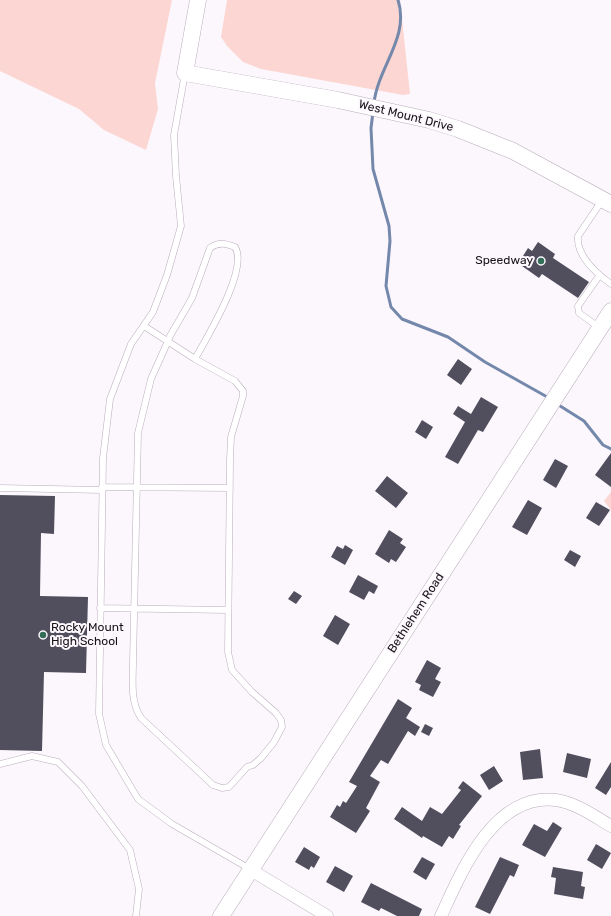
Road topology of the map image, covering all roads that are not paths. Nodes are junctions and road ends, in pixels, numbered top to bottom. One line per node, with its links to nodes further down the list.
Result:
1 (198, 0): 2 (main road)
2 (185, 73): 3 (main road, West Mount Drive); 7 (lane)
3 (607, 202): 4 (lane)
4 (599, 276): 5 (lane); 8 (lane)
5 (611, 284)
6 (611, 311): 8 (main road, Bethlehem Road)
7 (144, 326): 9 (lane); 14 (lane)
8 (600, 328): 20 (main road, Bethlehem Road)
9 (168, 341): 10 (lane); 10 (lane); 12 (lane)
10 (195, 359): 13 (lane)
11 (0, 488): 14 (lane)
12 (136, 488): 13 (lane); 14 (lane); 16 (lane)
13 (230, 488): 17 (lane)
14 (102, 489): 15 (lane)
15 (100, 608): 16 (lane); 20 (lane)
16 (134, 609): 17 (lane); 17 (lane)
17 (227, 610)
18 (0, 764): 21 (lane)
19 (611, 826): 24 (street)
20 (252, 870): 22 (main road, Bethlehem Road); 23 (street)
21 (136, 916)
22 (221, 916)
23 (326, 916)
24 (441, 916)

